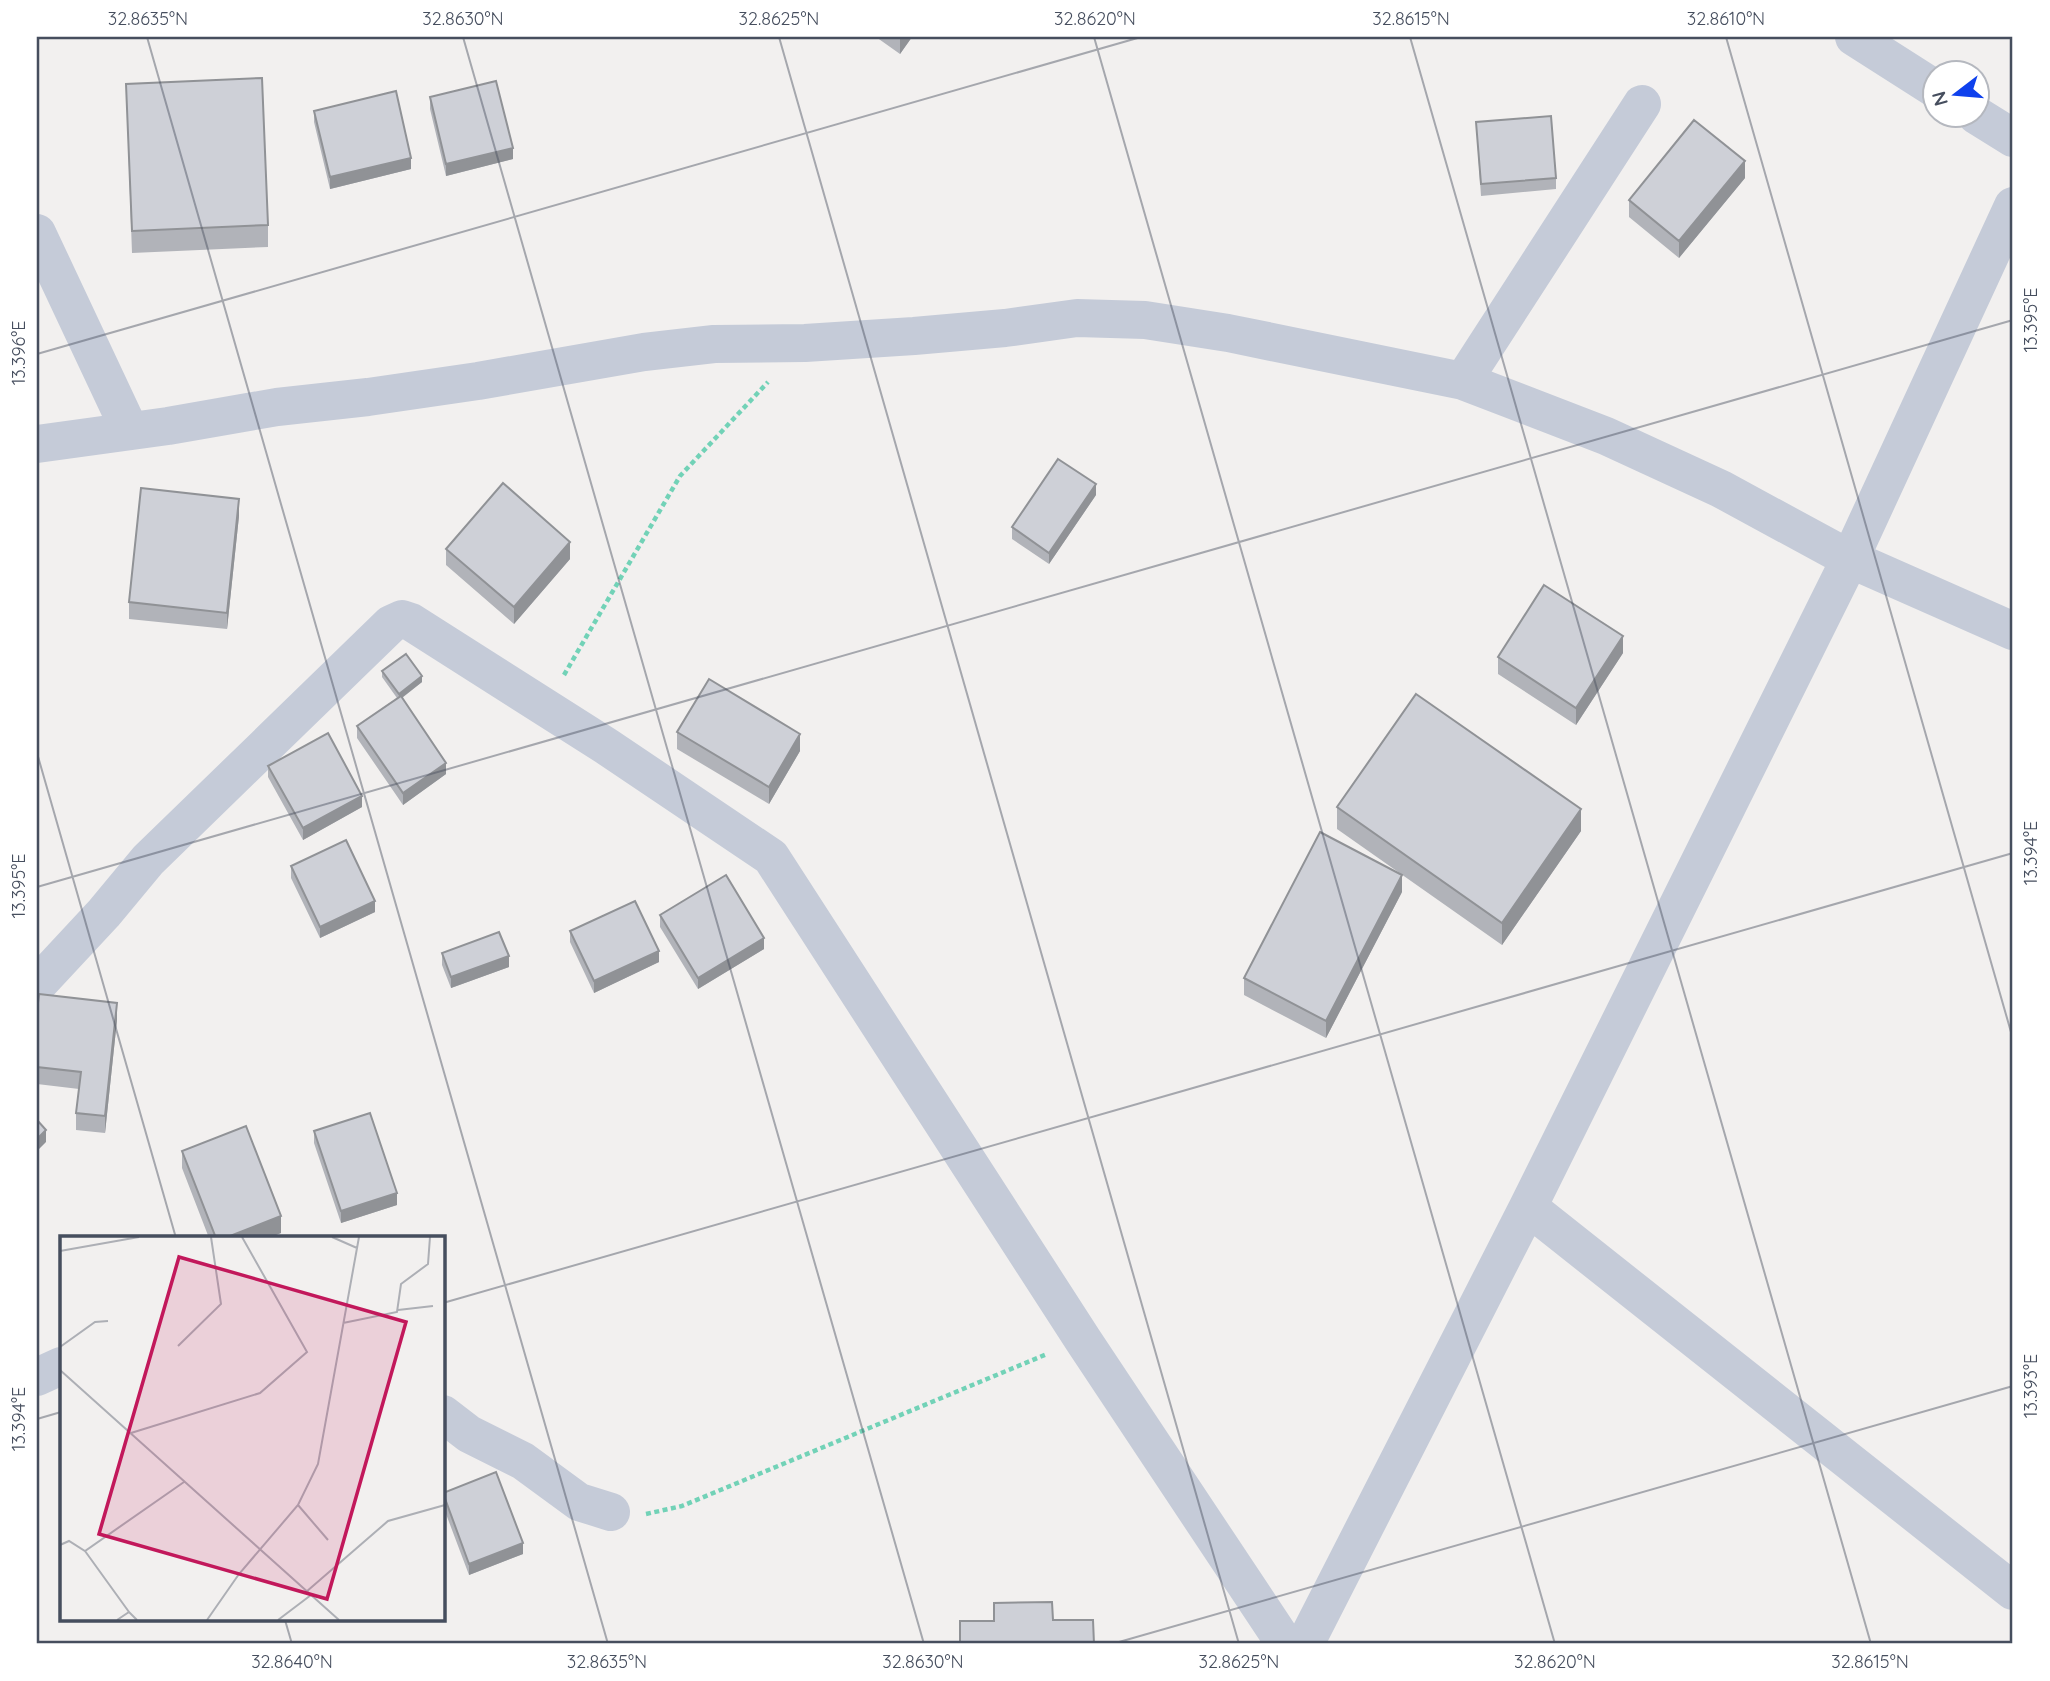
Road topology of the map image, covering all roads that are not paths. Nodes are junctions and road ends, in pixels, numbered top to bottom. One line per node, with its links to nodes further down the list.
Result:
1 (1854, 37): 2 (street)
2 (1920, 79)
3 (1642, 104): 8 (street)
4 (1990, 123): 5 (street)
5 (2013, 138)
6 (2013, 206): 11 (street)
7 (37, 233): 9 (street)
8 (1463, 382): 9 (street); 11 (street)
9 (130, 431): 10 (street)
10 (37, 444)
11 (1850, 559): 12 (street); 14 (street)
12 (2013, 631)
13 (37, 985): 20 (street)
14 (1528, 1207): 19 (street); 21 (street)
15 (60, 1366): 16 (street)
16 (37, 1377)
17 (444, 1415): 18 (street)
18 (611, 1512)
19 (2013, 1591)
20 (1285, 1644)
21 (1305, 1644)

